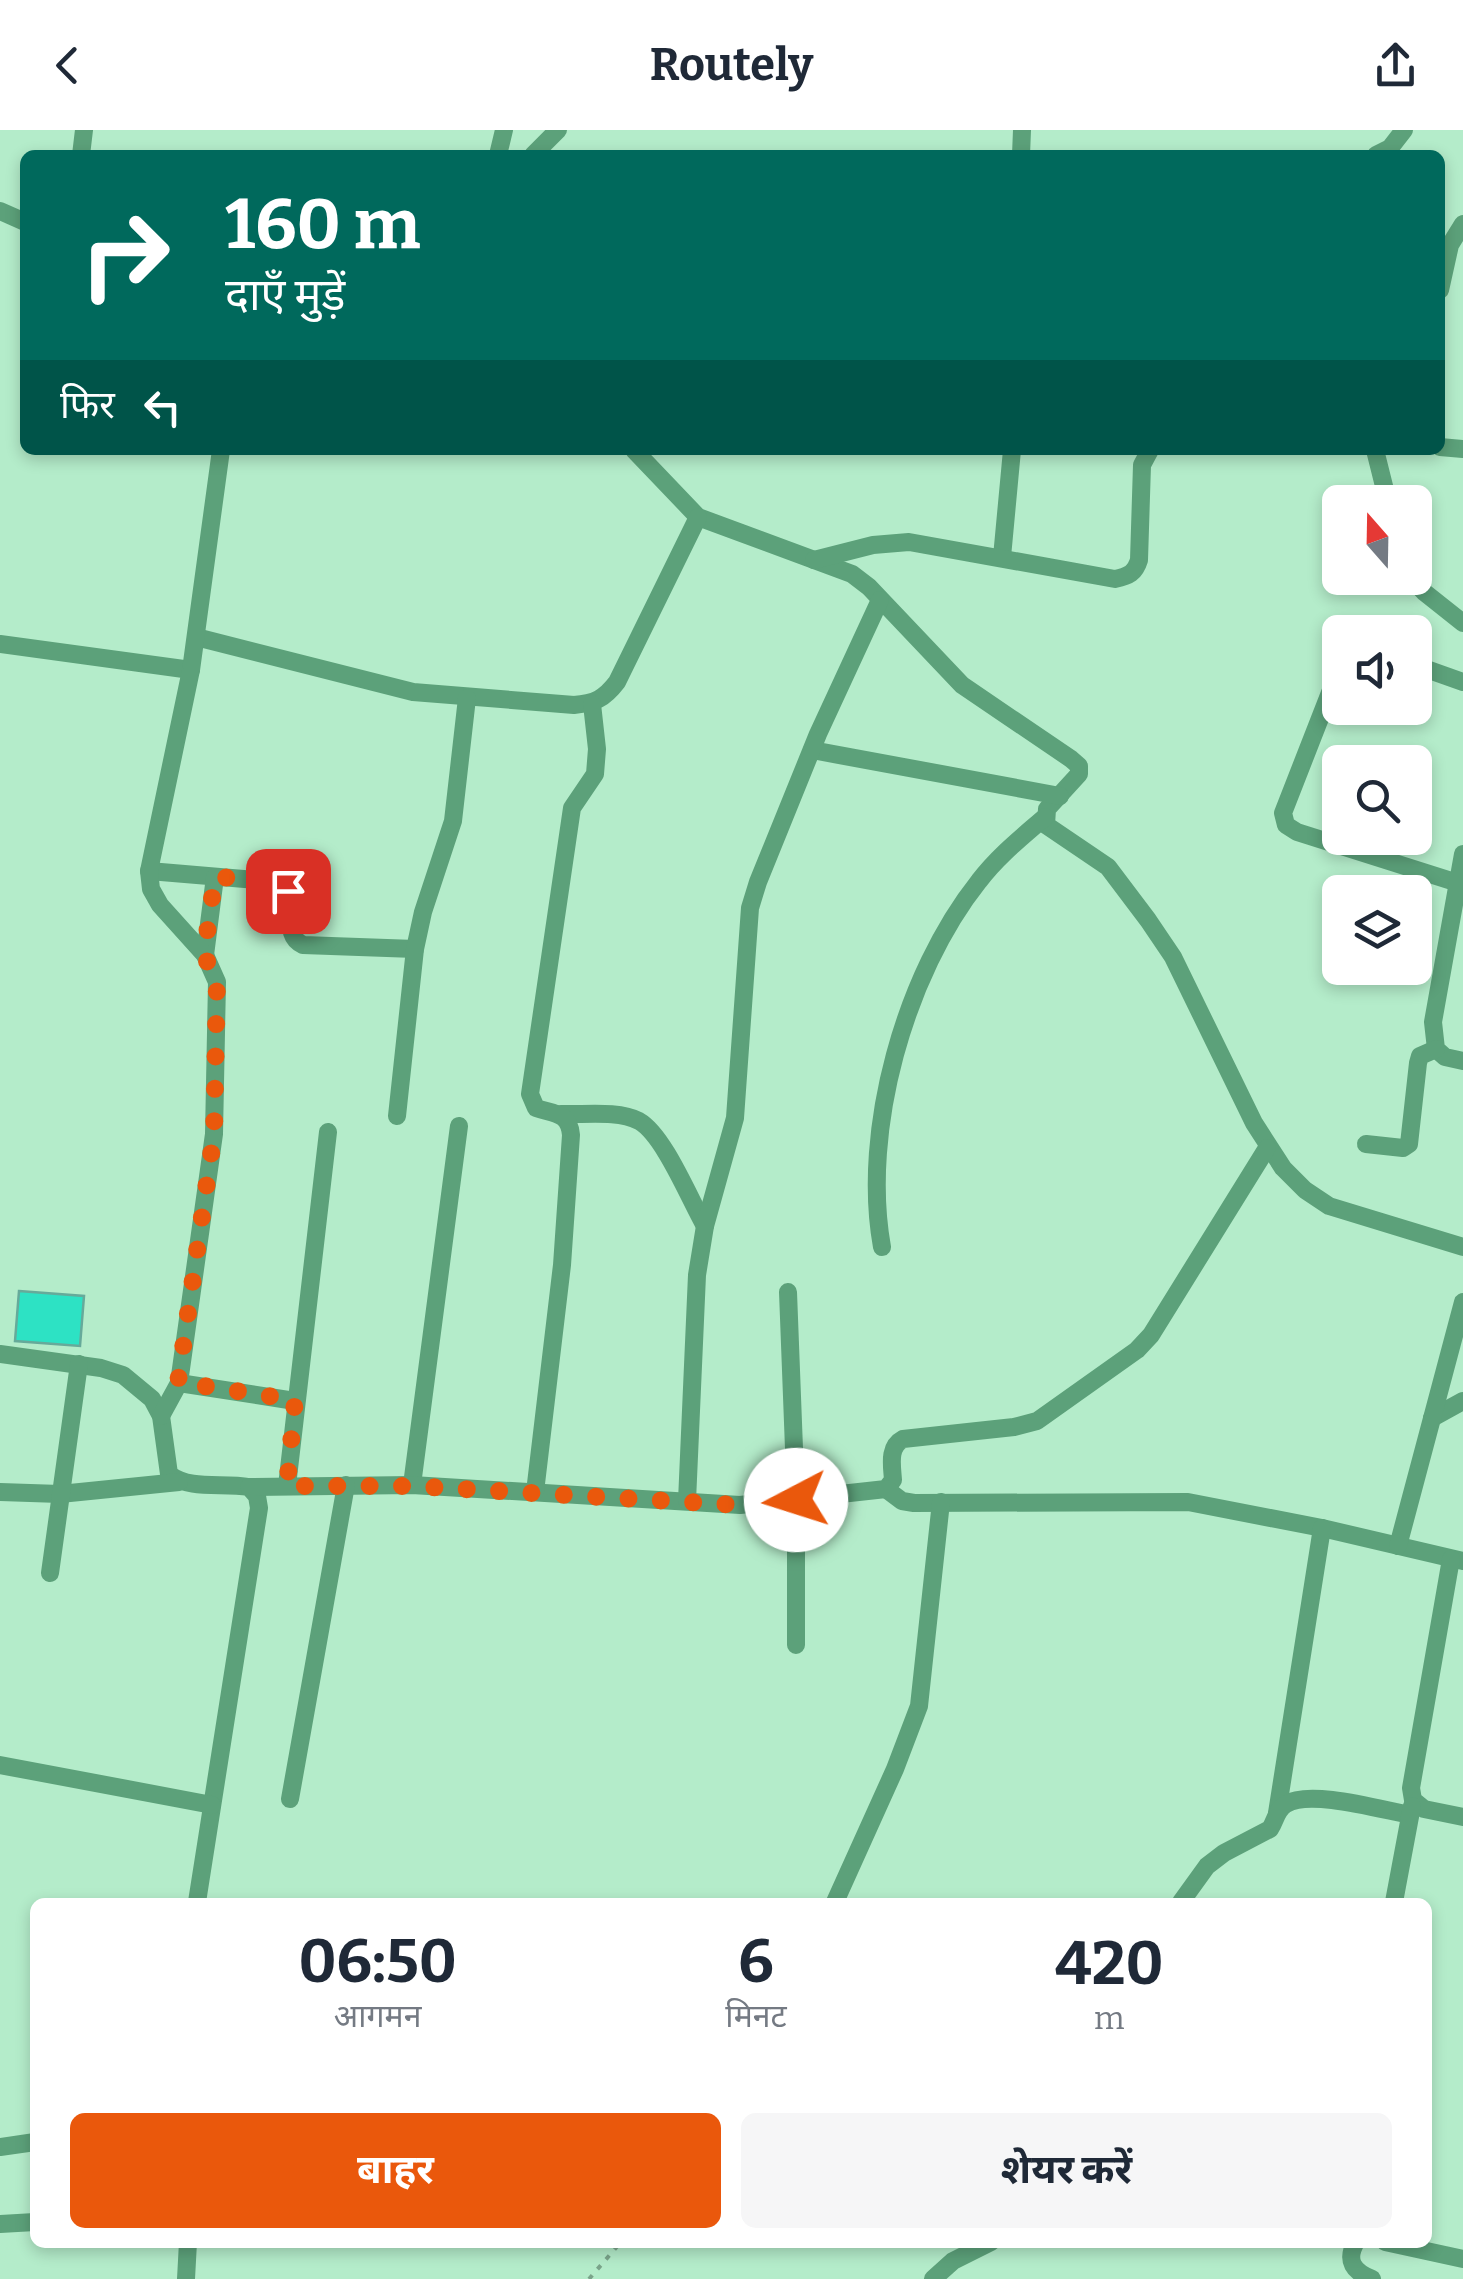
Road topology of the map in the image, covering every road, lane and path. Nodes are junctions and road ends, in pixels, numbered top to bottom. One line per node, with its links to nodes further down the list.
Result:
1 (558, 130): 3 (street)
2 (1404, 130): 4 (street)
3 (538, 150)
4 (1386, 150)
5 (1463, 224): 6 (street)
6 (1445, 268)
7 (221, 455): 19 (street)
8 (639, 455): 13 (street)
9 (1012, 455): 14 (street)
10 (1147, 455): 14 (street)
11 (1376, 455): 12 (street)
12 (1384, 485)
13 (698, 517): 15 (street); 25 (street)
14 (1002, 557): 15 (street)
15 (814, 560): 17 (street)
16 (1428, 595): 18 (street)
17 (880, 600): 27 (street); 28 (street)
18 (1463, 622)
19 (196, 637): 21 (street); 24 (street)
20 (0, 644): 21 (street)
21 (192, 670): 31 (street)
22 (1432, 671): 23 (street)
23 (1463, 682)
24 (467, 698): 25 (street); 34 (street)
25 (592, 704): 38 (street)
26 (1322, 713): 33 (street)
27 (812, 750): 28 (street); 44 (street)
28 (1060, 796): 29 (street)
29 (1044, 817): 43 (street); 45 (street)
30 (1463, 854): 33 (street)
31 (149, 871): 32 (street); 35 (street)
32 (215, 877): 34 (street); 35 (street)
33 (1458, 882): 36 (street)
34 (415, 949): 39 (street)
35 (204, 955): 51 (street)
36 (1436, 1050): 37 (street); 42 (street)
37 (1463, 1061)
38 (562, 1114): 44 (street); 63 (street)
39 (397, 1116)
40 (460, 1126): 59 (street)
41 (328, 1132): 52 (street)
42 (1366, 1144)
43 (1267, 1148): 46 (street); 61 (street)
44 (705, 1226): 66 (street)
45 (882, 1247)
46 (1463, 1247)
47 (788, 1292): 65 (street)
48 (1463, 1302): 55 (street)
49 (0, 1354): 50 (street)
50 (79, 1364): 54 (street); 64 (street)
51 (178, 1382): 52 (street); 54 (street)
52 (295, 1400): 58 (street)
53 (1463, 1401): 55 (street)
54 (161, 1416): 56 (street)
55 (1432, 1418): 69 (street)
56 (179, 1482): 60 (street); 64 (street)
57 (346, 1484): 58 (street); 59 (street); 74 (street)
58 (287, 1486): 60 (street)
59 (412, 1486): 63 (street)
60 (249, 1487): 75 (street)
61 (886, 1489): 65 (street); 67 (street)
62 (0, 1492): 64 (street)
63 (535, 1492): 66 (street)
64 (60, 1494): 71 (street)
65 (796, 1500): 66 (street); 72 (street)
66 (686, 1501)
67 (941, 1502): 68 (street); 80 (street)
68 (1322, 1528): 69 (street); 77 (street)
69 (1398, 1546): 70 (street)
70 (1457, 1560): 76 (street)
71 (50, 1573)
72 (796, 1644)
73 (0, 1765): 75 (street)
74 (290, 1800)
75 (212, 1806): 79 (street)
76 (1411, 1807): 77 (street); 78 (street); 82 (street)
77 (1277, 1813): 81 (street)
78 (1463, 1817)
79 (198, 1898)
80 (837, 1898)
81 (1184, 1898)
82 (1395, 1898)
83 (30, 2143): 84 (street)
84 (0, 2147)
85 (30, 2222): 86 (street)
86 (0, 2224)
87 (188, 2248): 93 (street)
88 (616, 2248): 94 (path)
89 (978, 2248): 95 (street)
90 (1353, 2248): 96 (street)
91 (1413, 2248): 92 (street)
92 (1463, 2259)
93 (186, 2279)
94 (589, 2279)
95 (933, 2279)
96 (1372, 2279)

